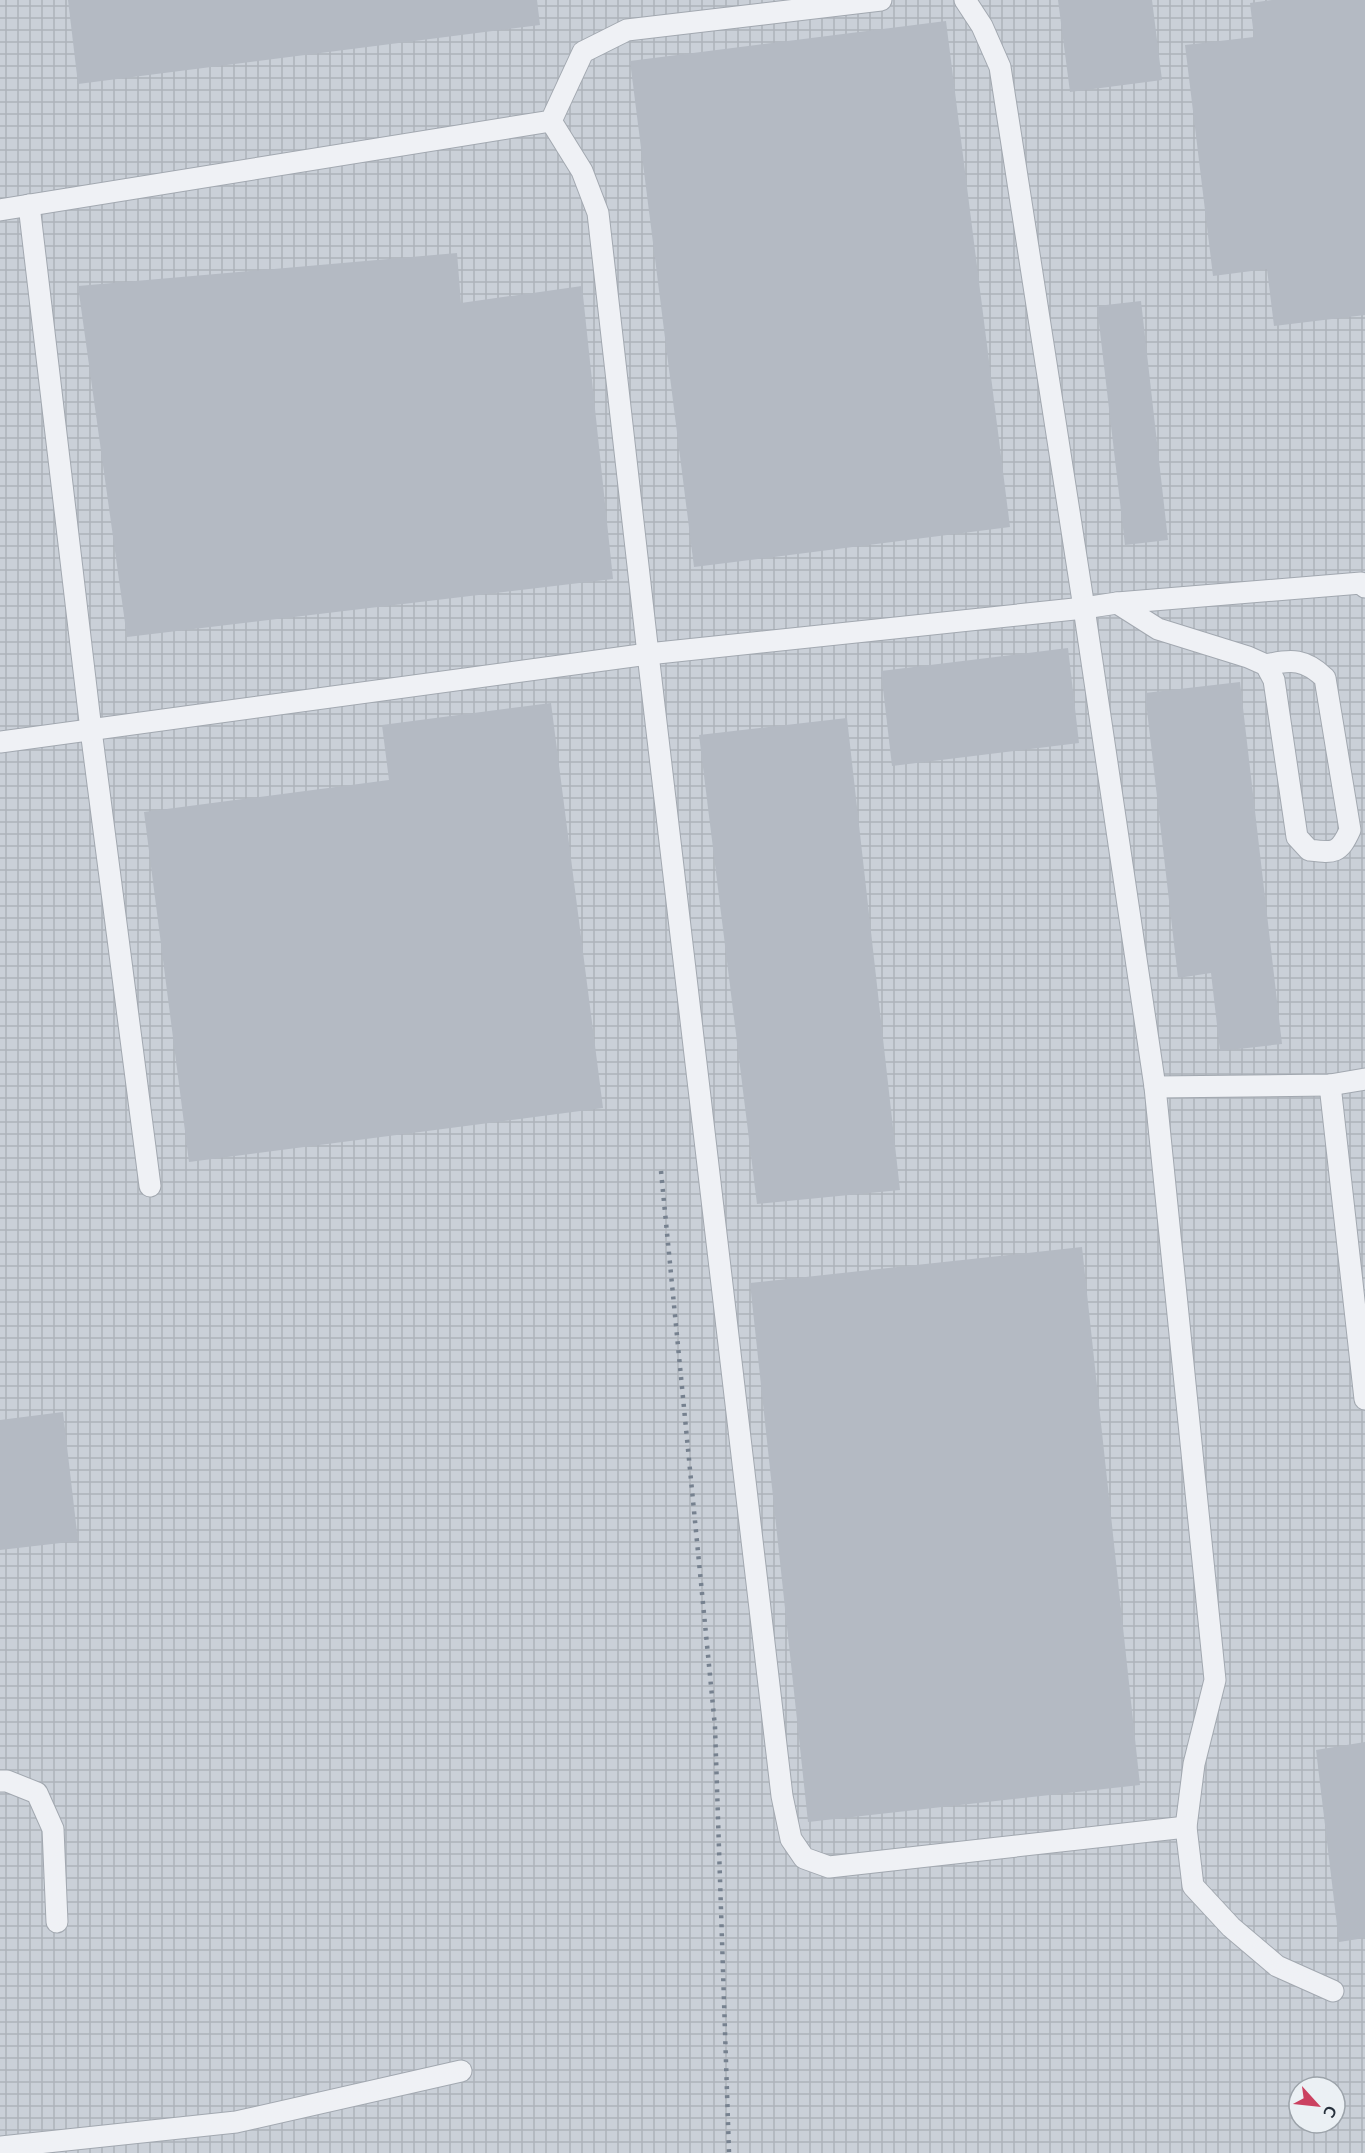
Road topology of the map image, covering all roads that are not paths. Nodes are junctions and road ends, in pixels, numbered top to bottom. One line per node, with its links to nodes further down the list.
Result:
1 (881, 0): 3 (lane)
2 (966, 0): 8 (lane)
3 (551, 121): 4 (lane); 9 (lane)
4 (28, 206): 5 (lane); 11 (lane)
5 (0, 210)
6 (1364, 583): 7 (lane)
7 (1117, 603): 8 (lane); 10 (lane)
8 (1084, 608): 9 (lane); 15 (lane)
9 (648, 654): 11 (lane); 19 (lane)
10 (1266, 665): 10 (lane)
11 (91, 730): 12 (lane); 16 (lane)
12 (0, 742)
13 (1365, 1079): 14 (lane)
14 (1330, 1084): 15 (lane); 17 (lane)
15 (1155, 1088): 19 (lane)
16 (150, 1186)
17 (1365, 1399)
18 (0, 1781): 20 (lane)
19 (1186, 1827): 21 (lane)
20 (57, 1922)
21 (1334, 1991)
22 (461, 2071): 23 (lane)
23 (0, 2147)

